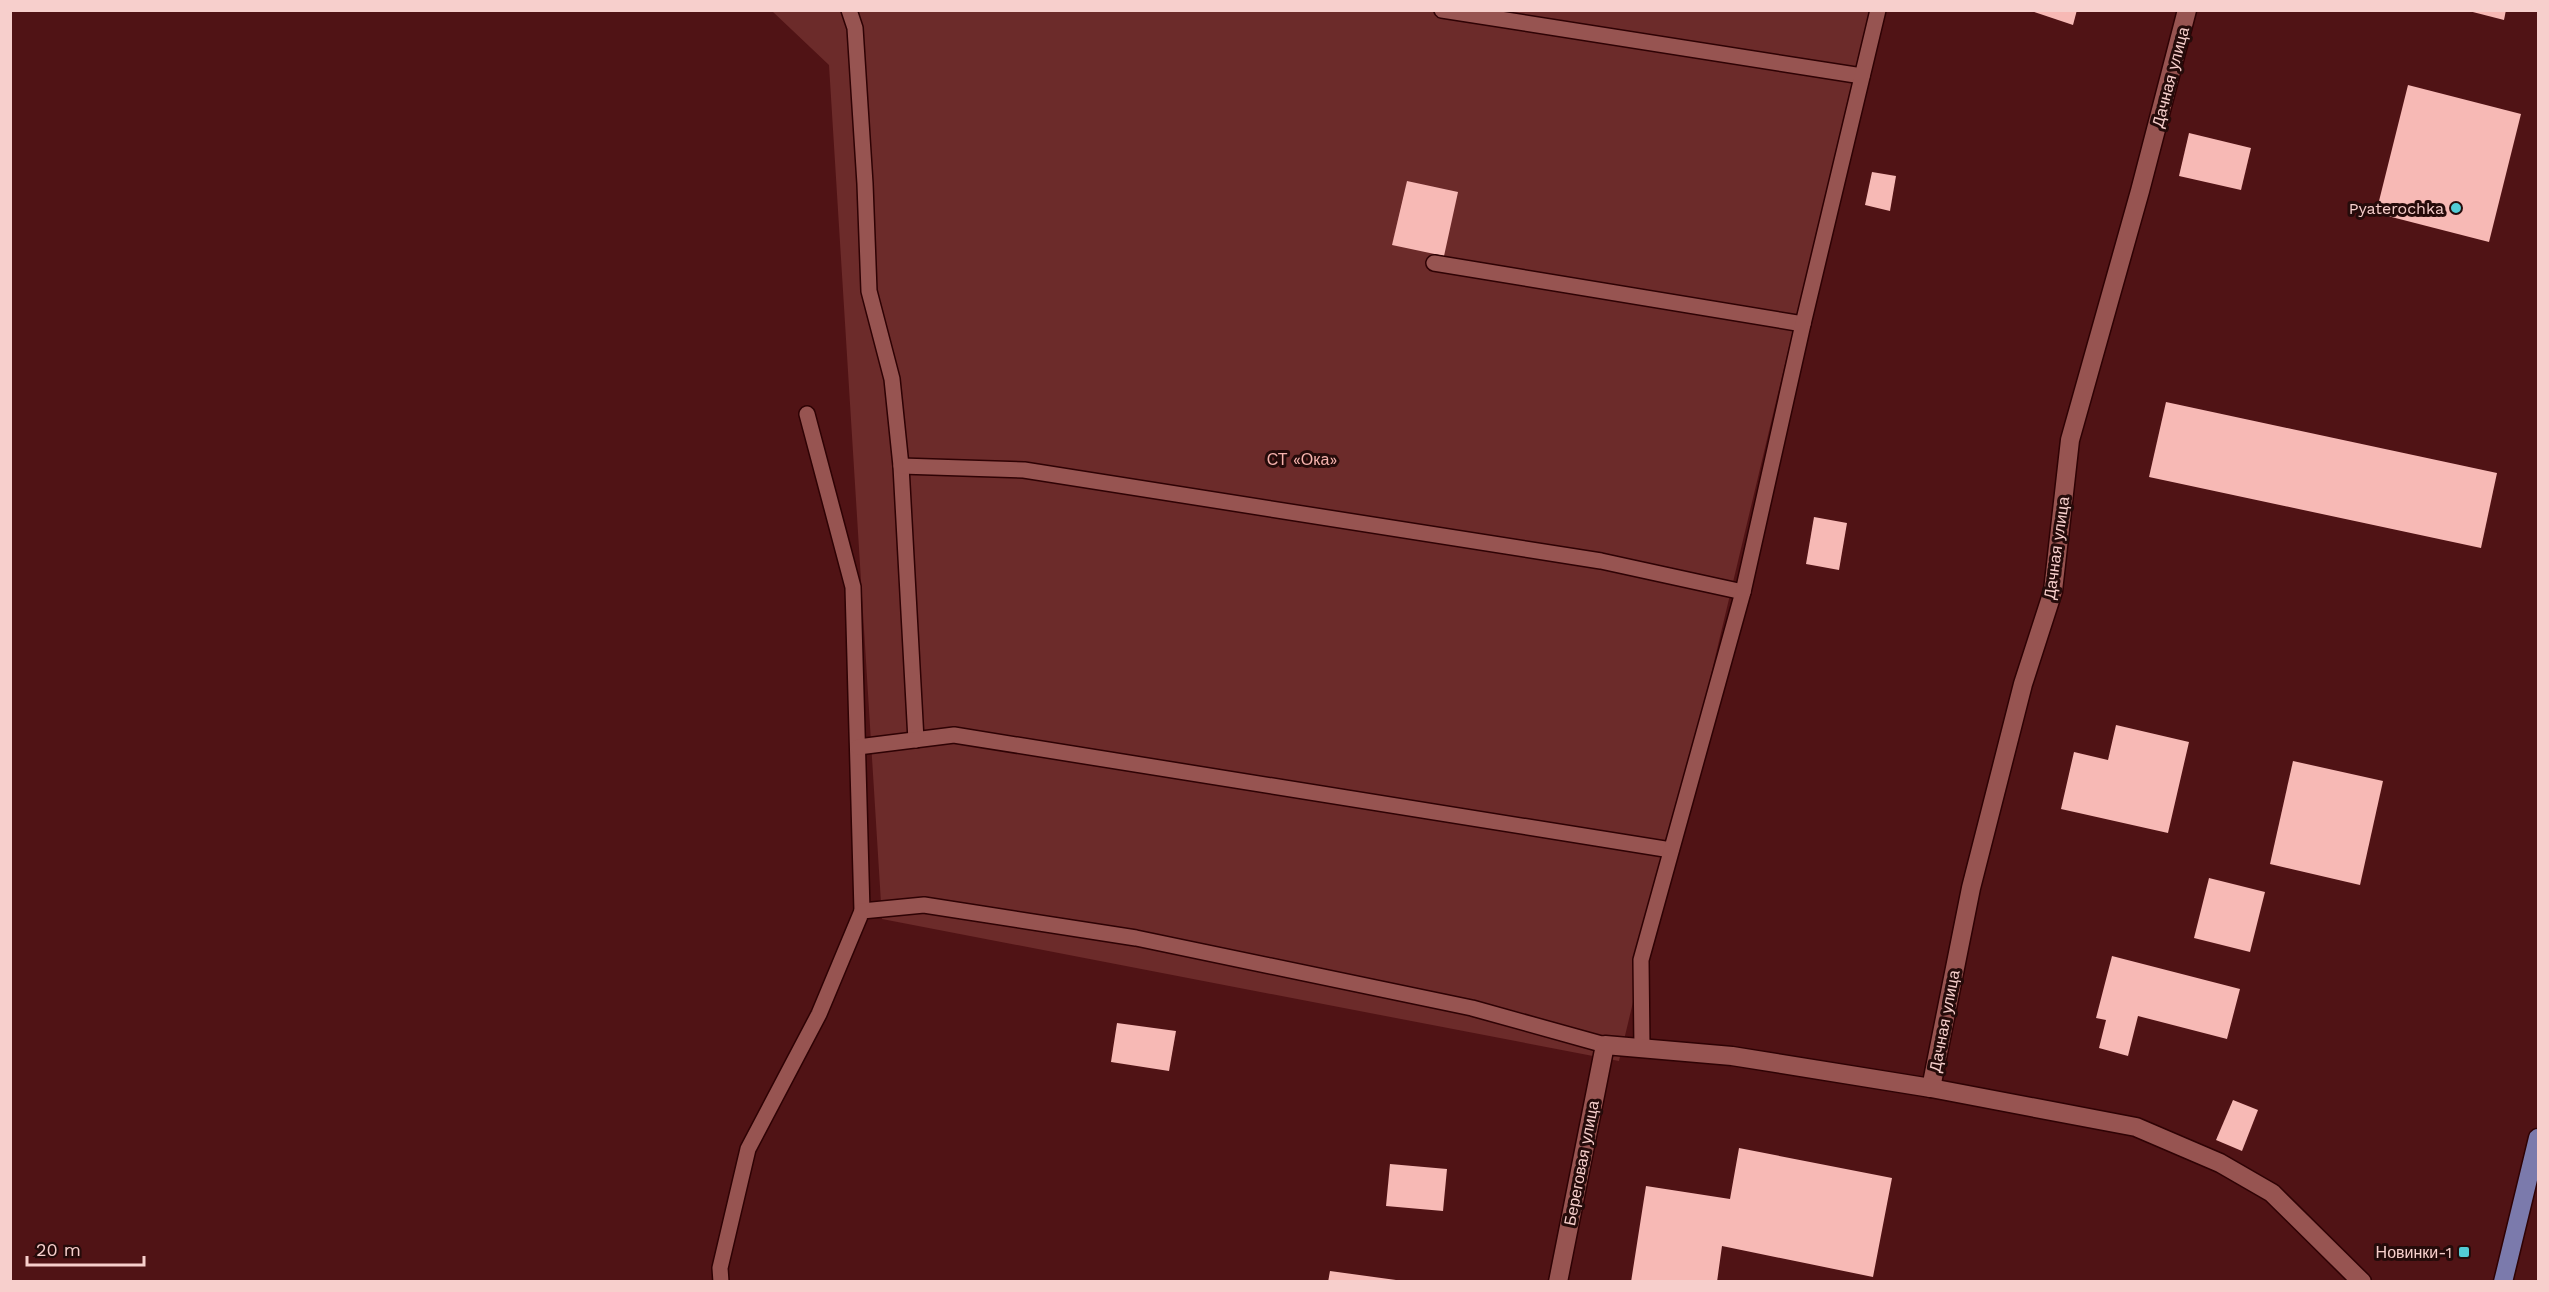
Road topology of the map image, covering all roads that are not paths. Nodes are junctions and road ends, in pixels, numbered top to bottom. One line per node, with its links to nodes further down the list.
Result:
1 (849, 10): 9 (lane)
2 (1442, 10): 5 (lane)
3 (1878, 10): 5 (lane)
4 (2187, 10): 17 (street, Дачная улица)
5 (1862, 76): 7 (lane)
6 (1434, 263): 7 (lane)
7 (1803, 324): 10 (lane)
8 (807, 414): 12 (lane)
9 (901, 466): 10 (lane); 11 (lane)
10 (1743, 592): 13 (lane)
11 (916, 740): 12 (lane); 13 (lane)
12 (858, 747): 14 (lane)
13 (1671, 850): 16 (lane)
14 (862, 911): 15 (lane); 19 (lane)
15 (1605, 1045): 16 (street); 20 (street, Береговая улица)
16 (1642, 1048): 17 (street)
17 (1930, 1088): 21 (street)
18 (2538, 1138): 22 (main road)
19 (721, 1281)
20 (1558, 1281)
21 (2362, 1281)
22 (2503, 1281)

